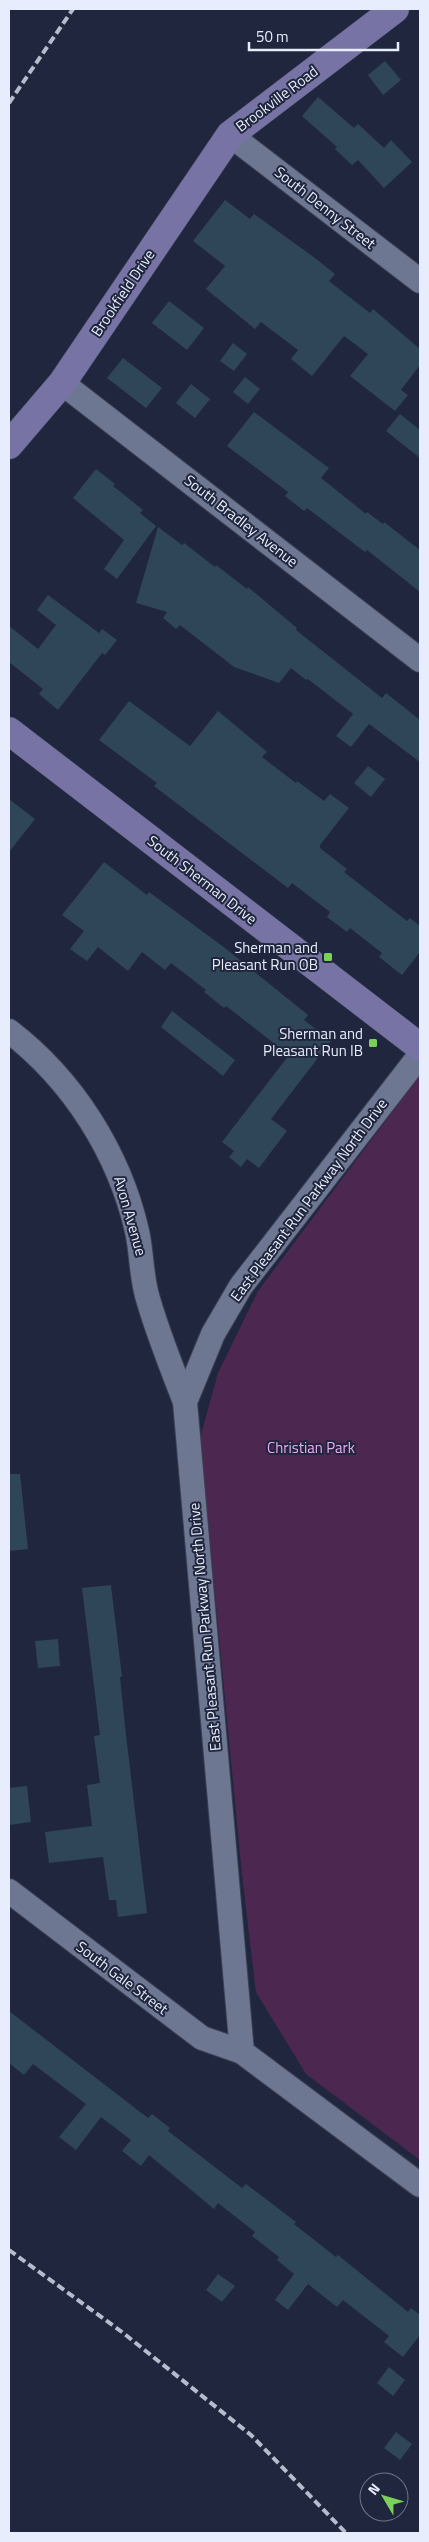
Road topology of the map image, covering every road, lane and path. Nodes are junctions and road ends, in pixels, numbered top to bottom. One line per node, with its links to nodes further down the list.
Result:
1 (396, 9): 2 (street, Brookville Road)
2 (230, 135): 3 (street, South Denny Street); 4 (street, Brookfield Drive)
3 (420, 281)
4 (62, 383): 5 (street, Brookfield Drive); 6 (street, South Bradley Avenue)
5 (9, 445)
6 (420, 660)
7 (9, 731): 9 (street, South Sherman Drive)
8 (9, 1031): 11 (street, Avon Avenue)
9 (420, 1047)
10 (420, 1055): 11 (street, East Pleasant Run Parkway North Drive)
11 (185, 1402): 13 (street, East Pleasant Run Parkway North Drive)
12 (9, 1891): 13 (street, South Gale Street)
13 (242, 2052): 14 (street)
14 (420, 2185)

